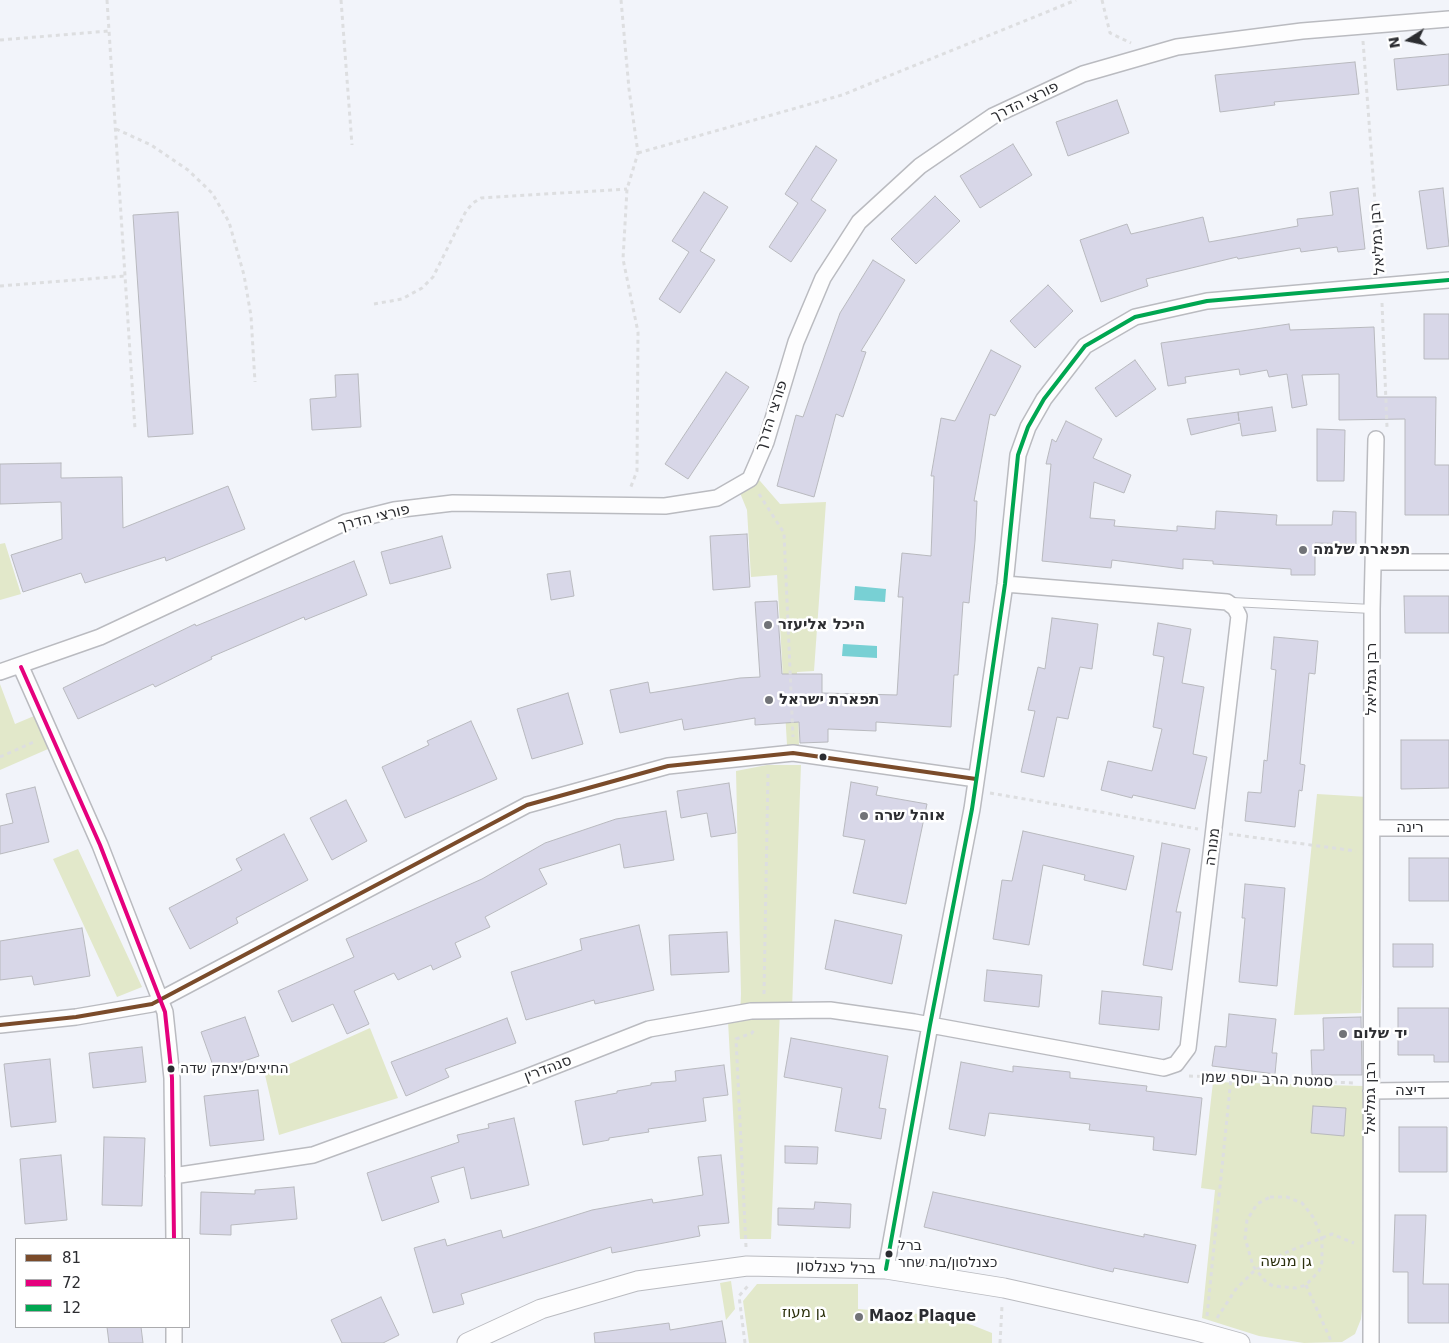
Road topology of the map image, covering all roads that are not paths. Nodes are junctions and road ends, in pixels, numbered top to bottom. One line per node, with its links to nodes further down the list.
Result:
1 (1449, 19): 9 (street, פורצי הדרך)
2 (1449, 280): 6 (street)
3 (1376, 439): 4 (street, רבן גמליאל)
4 (1374, 562): 5 (street); 8 (street, רבן גמליאל)
5 (1449, 562)
6 (1005, 584): 7 (street); 11 (street)
7 (1227, 602): 8 (lane); 16 (street, מנורה)
8 (1372, 609): 12 (street, רבן גמליאל)
9 (21, 666): 10 (street, פורצי הדרך); 14 (street)
10 (0, 672)
11 (975, 785): 14 (street); 16 (street)
12 (1372, 828): 13 (street, רינה); 17 (street, רבן גמליאל)
13 (1449, 828)
14 (161, 998): 15 (street); 19 (street)
15 (0, 1025)
16 (930, 1025): 19 (street, סנהדרין); 21 (street)
17 (1371, 1087): 18 (street, דיצה); 26 (street, רבן גמליאל)
18 (1449, 1090)
19 (174, 1176): 20 (street)
20 (174, 1238)
21 (886, 1270): 24 (street, ברל כצנלסון); 25 (street, ברל כצנלסון)
22 (174, 1328): 23 (street)
23 (174, 1343)
24 (467, 1343)
25 (1240, 1343)
26 (1370, 1343)

